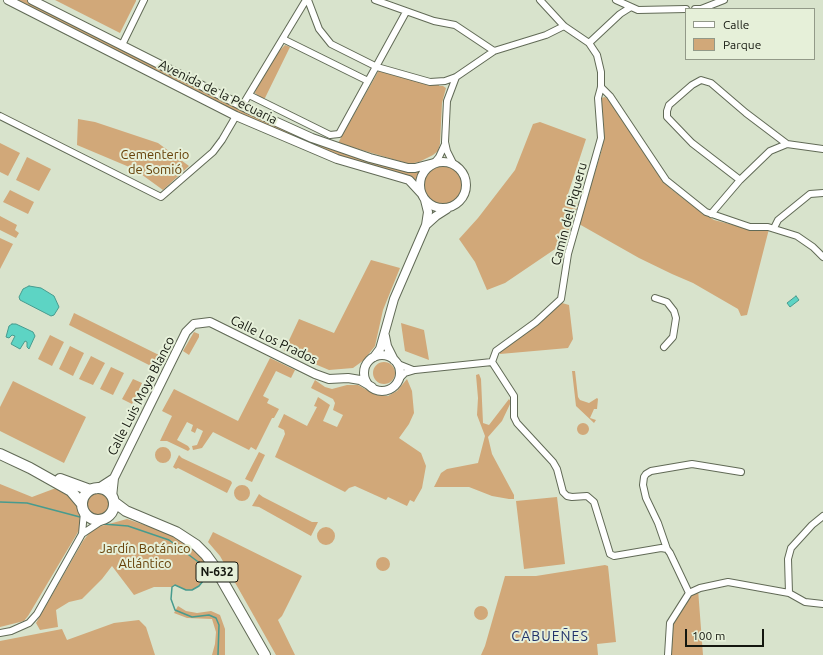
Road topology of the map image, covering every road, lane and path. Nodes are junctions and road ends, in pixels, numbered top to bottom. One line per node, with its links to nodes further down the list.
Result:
1 (8, 0): 25 (street, Avenida de la Pecuaria)
2 (32, 0): 16 (street, Avenida de la Pecuaria)
3 (144, 0): 16 (street)
4 (307, 0): 14 (street); 18 (street)
5 (375, 0): 12 (street)
6 (540, 0): 13 (street)
7 (616, 0): 9 (street)
8 (724, 0): 10 (street)
9 (631, 7): 11 (street); 15 (street)
10 (704, 8)
11 (685, 9)
12 (406, 12): 17 (street); 18 (street)
13 (564, 26): 15 (street); 17 (street)
14 (283, 39): 20 (street); 22 (street)
15 (589, 43): 21 (street, Camín del Piqueru)
16 (122, 45): 23 (street, Avenida de la Pecuaria)
17 (494, 51): 19 (street)
18 (377, 67): 19 (street); 20 (street)
19 (456, 77): 26 (street)
20 (368, 82): 22 (street)
21 (601, 87): 35 (street); 45 (street, Camín del Piqueru)
22 (249, 95): 23 (street)
23 (242, 106): 29 (street, Avenida de la Pecuaria)
24 (0, 116): 25 (street)
25 (236, 116): 33 (street, Avenida de la Pecuaria)
26 (445, 142): 29 (street); 30 (street)
27 (786, 144): 28 (street); 31 (street); 31 (street)
28 (823, 149)
29 (434, 163): 30 (street); 33 (street)
30 (454, 165): 34 (street)
31 (740, 180): 35 (street)
32 (823, 193): 37 (street)
33 (423, 196): 34 (street); 36 (street)
34 (452, 206): 36 (street)
35 (711, 214): 37 (street)
36 (426, 225): 41 (street)
37 (774, 228): 38 (street)
38 (823, 257)
39 (655, 298): 42 (street)
40 (191, 326): 48 (street, Calle Los Prados); 54 (street, Calle Luis Moya Blanco)
41 (385, 335): 43 (street); 44 (street)
42 (664, 347)
43 (374, 357): 44 (street); 46 (street)
44 (396, 362): 47 (street); 49 (street)
45 (492, 362): 47 (street); 62 (street)
46 (366, 366): 48 (street); 50 (street)
47 (415, 370): 49 (street)
48 (348, 378): 50 (street, Calle Los Prados)
49 (400, 378): 50 (street)
50 (372, 387)
51 (0, 454): 52 (highway, N-632)
52 (30, 468): 55 (highway, N-632); 57 (highway, N-632)
53 (741, 472): 62 (street)
54 (114, 478): 55 (street); 56 (street, Calle Luis Moya Blanco)
55 (94, 490): 56 (highway); 57 (highway)
56 (113, 500): 59 (highway); 60 (highway, N-632)
57 (83, 508): 59 (highway, N-632); 61 (street)
58 (823, 516): 64 (street)
59 (106, 518): 60 (highway, N-632); 61 (street)
60 (141, 518): 67 (highway, N-632)
61 (82, 534): 66 (street)
62 (667, 549): 63 (street)
63 (689, 593): 64 (street); 68 (street)
64 (789, 593): 65 (street)
65 (823, 604)
66 (0, 633)
67 (265, 655)
68 (668, 655)

